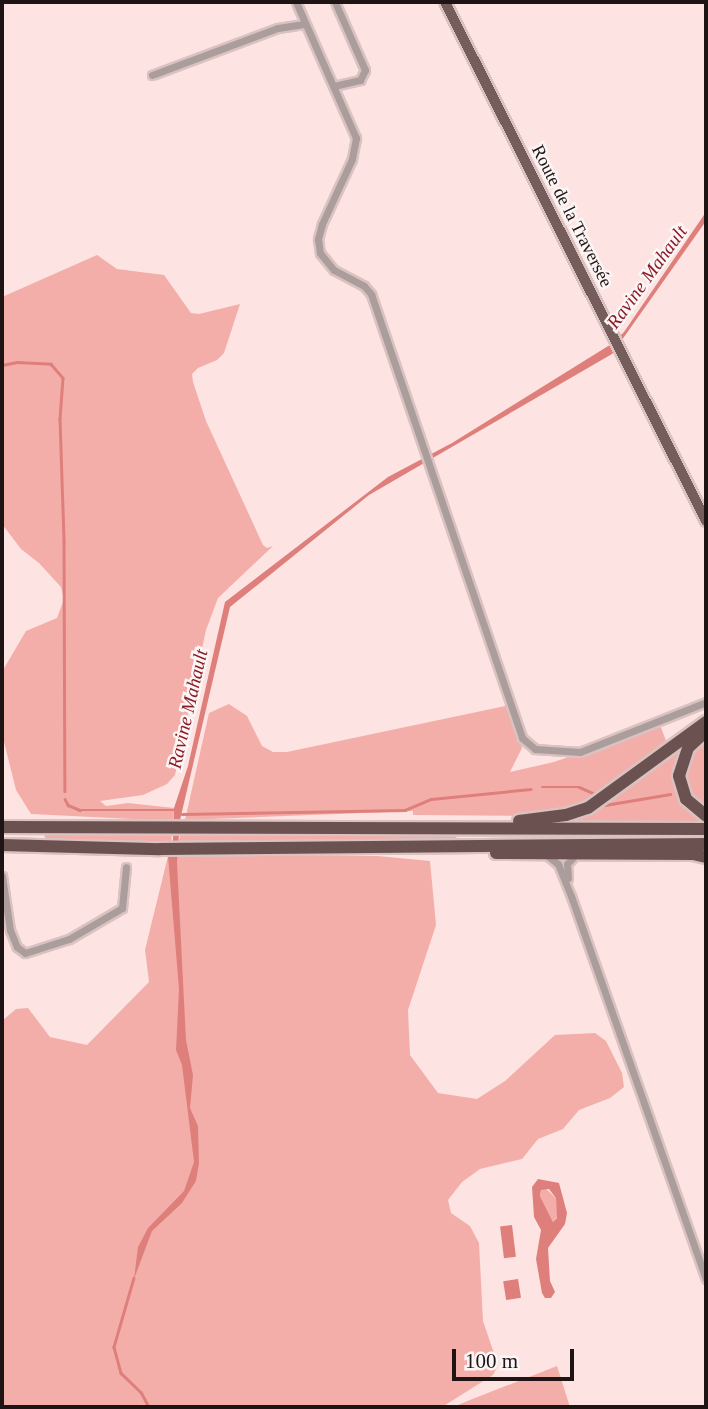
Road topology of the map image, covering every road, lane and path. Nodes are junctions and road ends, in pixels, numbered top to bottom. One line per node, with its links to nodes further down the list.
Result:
1 (296, 2): 4 (street)
2 (335, 2): 6 (street)
3 (444, 2): 7 (main road, Route de la Traversée)
4 (304, 24): 5 (street); 6 (street)
5 (152, 75)
6 (334, 86): 8 (street)
7 (706, 521)
8 (706, 702)
9 (706, 722): 13 (highway)
10 (706, 731): 11 (highway)
11 (706, 816)
12 (2, 827): 13 (highway)
13 (464, 827): 14 (highway)
14 (706, 829)
15 (706, 844): 17 (highway)
16 (2, 845): 17 (highway)
17 (349, 846): 18 (highway)
18 (528, 854): 19 (highway); 23 (street)
19 (579, 854): 20 (highway); 23 (street)
20 (706, 857)
21 (126, 867): 22 (street)
22 (2, 876)
23 (571, 896): 24 (street)
24 (706, 1279)

